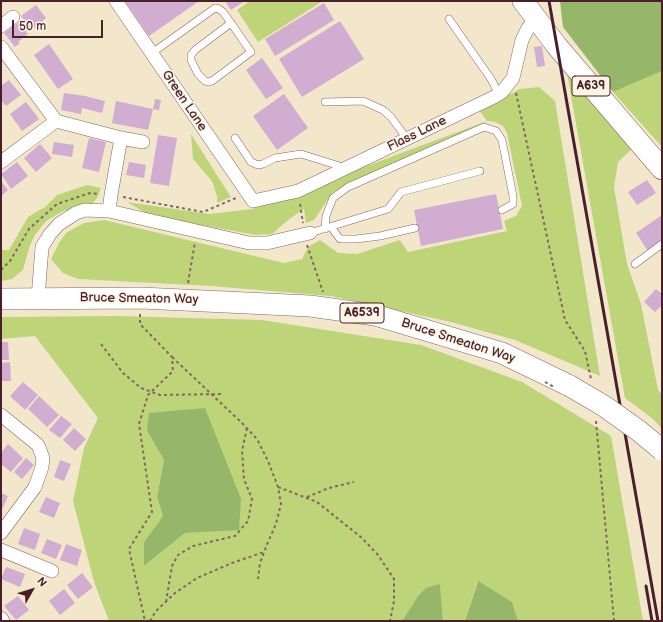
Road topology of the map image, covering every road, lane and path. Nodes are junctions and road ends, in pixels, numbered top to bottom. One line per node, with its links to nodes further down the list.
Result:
1 (116, 1): 9 (street, Green Lane)
2 (522, 1): 5 (main road, A639)
3 (13, 17): 7 (street)
4 (449, 19): 11 (lane)
5 (536, 19): 10 (street, Flass Lane); 20 (main road, A639)
6 (231, 23): 6 (lane); 9 (lane)
7 (1, 26)
8 (1, 46): 13 (street)
9 (152, 53): 22 (street, Green Lane)
10 (513, 78): 11 (street, Flass Lane); 37 (path)
11 (498, 94): 16 (street, Flass Lane)
12 (325, 102): 16 (lane)
13 (56, 121): 14 (street); 18 (street)
14 (122, 138): 17 (street); 24 (street)
15 (236, 138): 19 (lane)
16 (407, 139): 19 (street, Flass Lane)
17 (143, 142)
18 (1, 162)
19 (346, 168): 22 (street, Flass Lane)
20 (662, 169)
21 (480, 171): 25 (lane)
22 (253, 201)
23 (502, 210): 25 (lane)
24 (109, 211): 27 (street); 32 (street)
25 (328, 228): 26 (lane); 28 (lane)
26 (415, 228)
27 (196, 231): 28 (street); 31 (path)
28 (310, 233)
29 (662, 244): 30 (lane)
30 (635, 264)
31 (187, 289)
32 (38, 298): 33 (main road, Bruce Smeaton Way / A6539); 46 (main road, Bruce Smeaton Way / A6539, bridge)
33 (1, 299)
34 (140, 312): 36 (path)
35 (102, 344): 40 (path)
36 (172, 357): 40 (path); 42 (path)
37 (590, 376)
38 (539, 379): 39 (path)
39 (545, 382)
40 (150, 392): 42 (path); 58 (path)
41 (223, 394): 42 (path)
42 (212, 395): 45 (path)
43 (1, 415): 50 (street)
44 (596, 421): 61 (path)
45 (247, 428): 48 (path); 55 (path)
46 (662, 450)
47 (354, 482): 49 (path)
48 (278, 487): 49 (path); 52 (path)
49 (307, 497): 60 (path)
50 (1, 532)
51 (1, 550): 53 (street)
52 (264, 552): 54 (path); 55 (path)
53 (52, 571)
54 (258, 579)
55 (166, 602): 59 (path)
56 (1, 618): 57 (street)
57 (3, 621)
58 (145, 621)
59 (150, 621)
60 (390, 621)
61 (614, 621)

